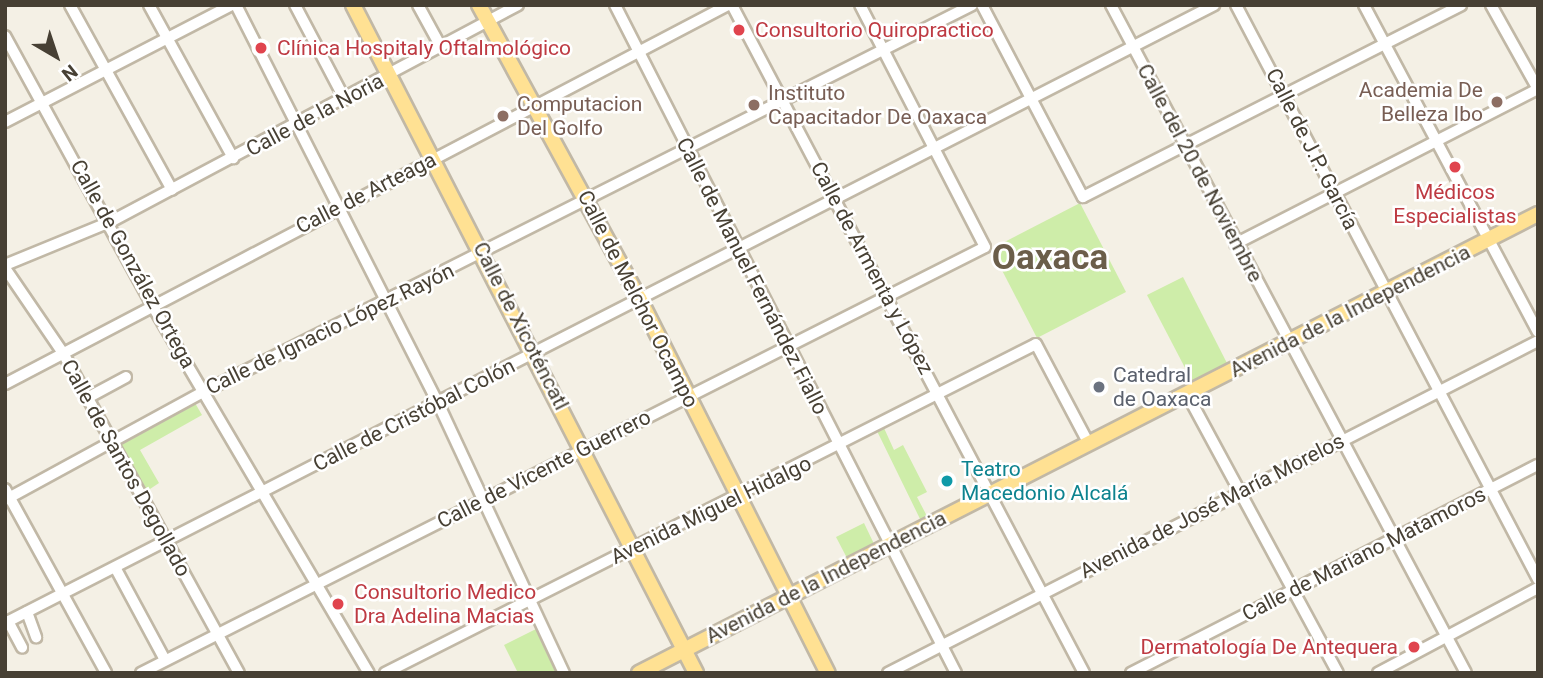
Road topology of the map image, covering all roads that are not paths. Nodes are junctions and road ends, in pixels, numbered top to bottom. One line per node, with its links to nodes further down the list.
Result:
1 (70, 5): 28 (street)
2 (149, 5): 22 (street)
3 (234, 5): 22 (street); 38 (street)
4 (295, 5): 33 (street)
5 (353, 5): 29 (main road, Calle de Xicoténcatl)
6 (418, 5): 25 (street)
7 (479, 5): 20 (main road, Calle de Melchor Ocampo)
8 (518, 5): 20 (street, Calle de la Noria)
9 (615, 5): 26 (street, Calle de Manuel Fernández Fiallo)
10 (730, 5): 26 (street, Calle de Arteaga); 34 (street, Calle de Armenta y López)
11 (860, 5): 27 (street)
12 (972, 5): 27 (street, Calle de Ignacio López Rayón)
13 (982, 5): 32 (street)
14 (1111, 5): 24 (street, Calle del 20 de Noviembre)
15 (1214, 5): 24 (street, Calle de Cristóbal Colón)
16 (1236, 5): 31 (street, Calle de J.P. García)
17 (1363, 5): 23 (street)
18 (1461, 5): 23 (street)
19 (1491, 5): 30 (street)
20 (488, 22): 25 (street, Calle de la Noria); 36 (main road, Calle de Melchor Ocampo)
21 (5, 36): 35 (street, Calle de González Ortega)
22 (167, 38): 28 (street); 43 (street)
23 (1384, 44): 31 (street); 40 (street)
24 (1133, 46): 32 (street, Calle de Cristóbal Colón); 39 (street, Calle del 20 de Noviembre)
25 (441, 47): 29 (street, Calle de la Noria)
26 (638, 50): 36 (street, Calle de Arteaga); 41 (street, Calle de Manuel Fernández Fiallo)
27 (884, 51): 34 (street, Calle de Ignacio López Rayón); 42 (street)
28 (106, 69): 35 (street); 45 (street)
29 (391, 75): 33 (street, Calle de la Noria); 44 (main road, Calle de Xicoténcatl)
30 (1538, 89): 40 (street)
31 (1285, 93): 39 (street); 46 (street, Calle de J.P. García)
32 (1031, 96): 39 (street); 42 (street, Calle de Cristóbal Colón)
33 (345, 100): 38 (street, Calle de la Noria)
34 (783, 100): 41 (street, Calle de Ignacio López Rayón); 47 (street, Calle de Armenta y López)
35 (43, 102): 37 (street); 51 (street, Calle de González Ortega)
36 (532, 103): 44 (street, Calle de Arteaga); 48 (main road, Calle de Melchor Ocampo)
37 (5, 122)
38 (296, 125): 43 (street, Calle de la Noria); 49 (street)
39 (1185, 144): 53 (street, Calle del 20 de Noviembre)
40 (1435, 144): 46 (street); 52 (street)
41 (687, 146): 48 (street, Calle de Ignacio López Rayón); 54 (street, Calle de Manuel Fernández Fiallo)
42 (933, 148): 47 (street, Calle de Cristóbal Colón); 58 (street, Calle de Vicente Guerrero)
43 (233, 158): 45 (street, Calle de la Noria)
44 (433, 160): 49 (street, Calle de Arteaga); 55 (main road, Calle de Xicoténcatl)
45 (172, 190): 51 (street, Calle de la Noria)
46 (1335, 197): 53 (street); 57 (street, Calle de J.P. García)
47 (836, 198): 54 (street, Calle de Cristóbal Colón); 58 (street, Calle de Armenta y López)
48 (587, 199): 55 (street, Calle de Ignacio López Rayón); 59 (main road, Calle de Melchor Ocampo)
49 (336, 208): 60 (street); 61 (street, Calle de Arteaga)
50 (1538, 214): 52 (main road, Avenida de la Independencia)
51 (110, 222): 56 (street, Calle de la Noria); 61 (street, Calle de González Ortega)
52 (1488, 240): 57 (main road, Avenida de la Independencia); 62 (street)
53 (1235, 244): 64 (street, Calle del 20 de Noviembre)
54 (736, 247): 59 (street, Calle de Cristóbal Colón); 65 (street, Calle de Manuel Fernández Fiallo)
55 (484, 253): 60 (street, Calle de Ignacio López Rayón); 67 (main road, Calle de Xicoténcatl)
56 (5, 267): 66 (street, Calle de Santos Degollado)
57 (1388, 293): 64 (main road, Avenida de la Independencia); 70 (street, Calle de J.P. García)
58 (887, 296): 65 (street, Calle de Vicente Guerrero); 73 (street, Calle de Armenta y López)
59 (639, 298): 67 (street, Calle de Cristóbal Colón); 74 (main road, Calle de Melchor Ocampo)
60 (384, 302): 71 (street, Calle de Ignacio López Rayón); 76 (street)
61 (152, 305): 66 (street, Calle de Arteaga); 71 (street, Calle de González Ortega)
62 (1538, 332)
63 (1538, 341): 70 (street, Avenida de José María Morelos)
64 (1289, 342): 72 (main road, Avenida de la Independencia); 77 (street, Calle del 20 de Noviembre)
65 (788, 347): 74 (street, Calle de Vicente Guerrero); 80 (street, Calle de Manuel Fernández Fiallo)
66 (63, 352): 69 (street, Calle de Arteaga); 75 (street, Calle de Santos Degollado)
67 (535, 352): 76 (street, Calle de Cristóbal Colón); 81 (main road, Calle de Xicoténcatl)
68 (125, 377): 75 (street)
69 (5, 384)
70 (1438, 391): 77 (street, Avenida de José María Morelos); 84 (street, Calle de J.P. García)
71 (203, 392): 78 (street, Calle de Ignacio López Rayón); 85 (street, Calle de González Ortega)
72 (1187, 394): 79 (main road, Avenida de la Independencia); 83 (street)
73 (939, 395): 79 (street, Avenida Miguel Hidalgo); 80 (street, Avenida Miguel Hidalgo); 86 (street, Calle de Armenta y López)
74 (689, 396): 81 (street, Calle de Vicente Guerrero); 88 (main road, Calle de Melchor Ocampo)
75 (89, 397): 78 (street, Calle de Santos Degollado)
76 (438, 402): 85 (street, Calle de Cristóbal Colón); 89 (street)
77 (1340, 440): 83 (street, Avenida de José María Morelos); 90 (street, Calle del 20 de Noviembre)
78 (111, 441): 87 (street, Calle de Ignacio López Rayón); 91 (street, Calle de Santos Degollado)
79 (1089, 444): 86 (main road, Avenida de la Independencia)
80 (837, 447): 88 (street, Avenida Miguel Hidalgo); 92 (street, Calle de Manuel Fernández Fiallo)
81 (583, 450): 89 (street, Calle de Vicente Guerrero); 93 (main road, Calle de Xicoténcatl)
82 (1538, 466): 84 (street, Calle de Mariano Matamoros)
83 (1240, 489): 98 (street); 99 (street, Avenida de José María Morelos)
84 (1491, 490): 90 (street, Calle de Mariano Matamoros); 95 (street, Calle de J.P. García)
85 (264, 493): 91 (street, Calle de Cristóbal Colón); 96 (street, Calle de González Ortega)
86 (991, 494): 92 (main road, Avenida de la Independencia); 99 (street, Calle de Armenta y López)
87 (7, 496): 100 (street)
88 (737, 496): 93 (street, Avenida Miguel Hidalgo); 101 (main road, Calle de Melchor Ocampo)
89 (483, 500): 96 (street, Calle de Vicente Guerrero); 102 (street)
90 (1393, 540): 98 (street, Calle de Mariano Matamoros); 107 (street, Calle del 20 de Noviembre)
91 (167, 542): 94 (street, Calle de Cristóbal Colón); 105 (street, Calle de Santos Degollado)
92 (888, 546): 101 (main road, Avenida de la Independencia); 108 (street, Calle de Manuel Fernández Fiallo)
93 (634, 548): 102 (street, Avenida Miguel Hidalgo); 110 (main road, Calle de Xicoténcatl)
94 (116, 569): 100 (street, Calle de Cristóbal Colón); 111 (street)
95 (1538, 579)
96 (316, 583): 105 (street, Calle de Vicente Guerrero); 115 (street, Calle de González Ortega)
97 (1538, 588): 107 (street)
98 (1294, 590): 124 (street, Calle de Mariano Matamoros); 125 (street)
99 (1041, 593): 108 (street, Avenida de José María Morelos); 123 (street, Calle de Armenta y López)
100 (63, 595): 103 (street, Calle de Cristóbal Colón); 112 (street)
101 (791, 596): 110 (main road, Avenida de la Independencia); 120 (main road, Calle de Melchor Ocampo)
102 (528, 600): 116 (street, Avenida Miguel Hidalgo); 117 (street)
103 (27, 612): 104 (street, Calle de Cristóbal Colón); 106 (street)
104 (6, 622): 109 (street)
105 (218, 634): 111 (street, Calle de Vicente Guerrero); 114 (street, Calle de Santos Degollado)
106 (36, 637)
107 (1446, 637): 126 (street); 127 (street, Calle del 20 de Noviembre)
108 (941, 644): 121 (street, Avenida de José María Morelos); 122 (street, Calle de Manuel Fernández Fiallo)
109 (22, 647)
110 (685, 649): 118 (main road, Avenida de la Independencia); 119 (main road, Calle de Xicoténcatl)
111 (165, 660): 113 (street, Calle de Vicente Guerrero)
112 (106, 673)
113 (141, 673)
114 (239, 673)
115 (369, 673)
116 (385, 673)
117 (564, 673)
118 (639, 673)
119 (696, 673)
120 (828, 673)
121 (888, 673)
122 (956, 673)
123 (1084, 673)
124 (1131, 673)
125 (1338, 673)
126 (1378, 673)
127 (1466, 673)

